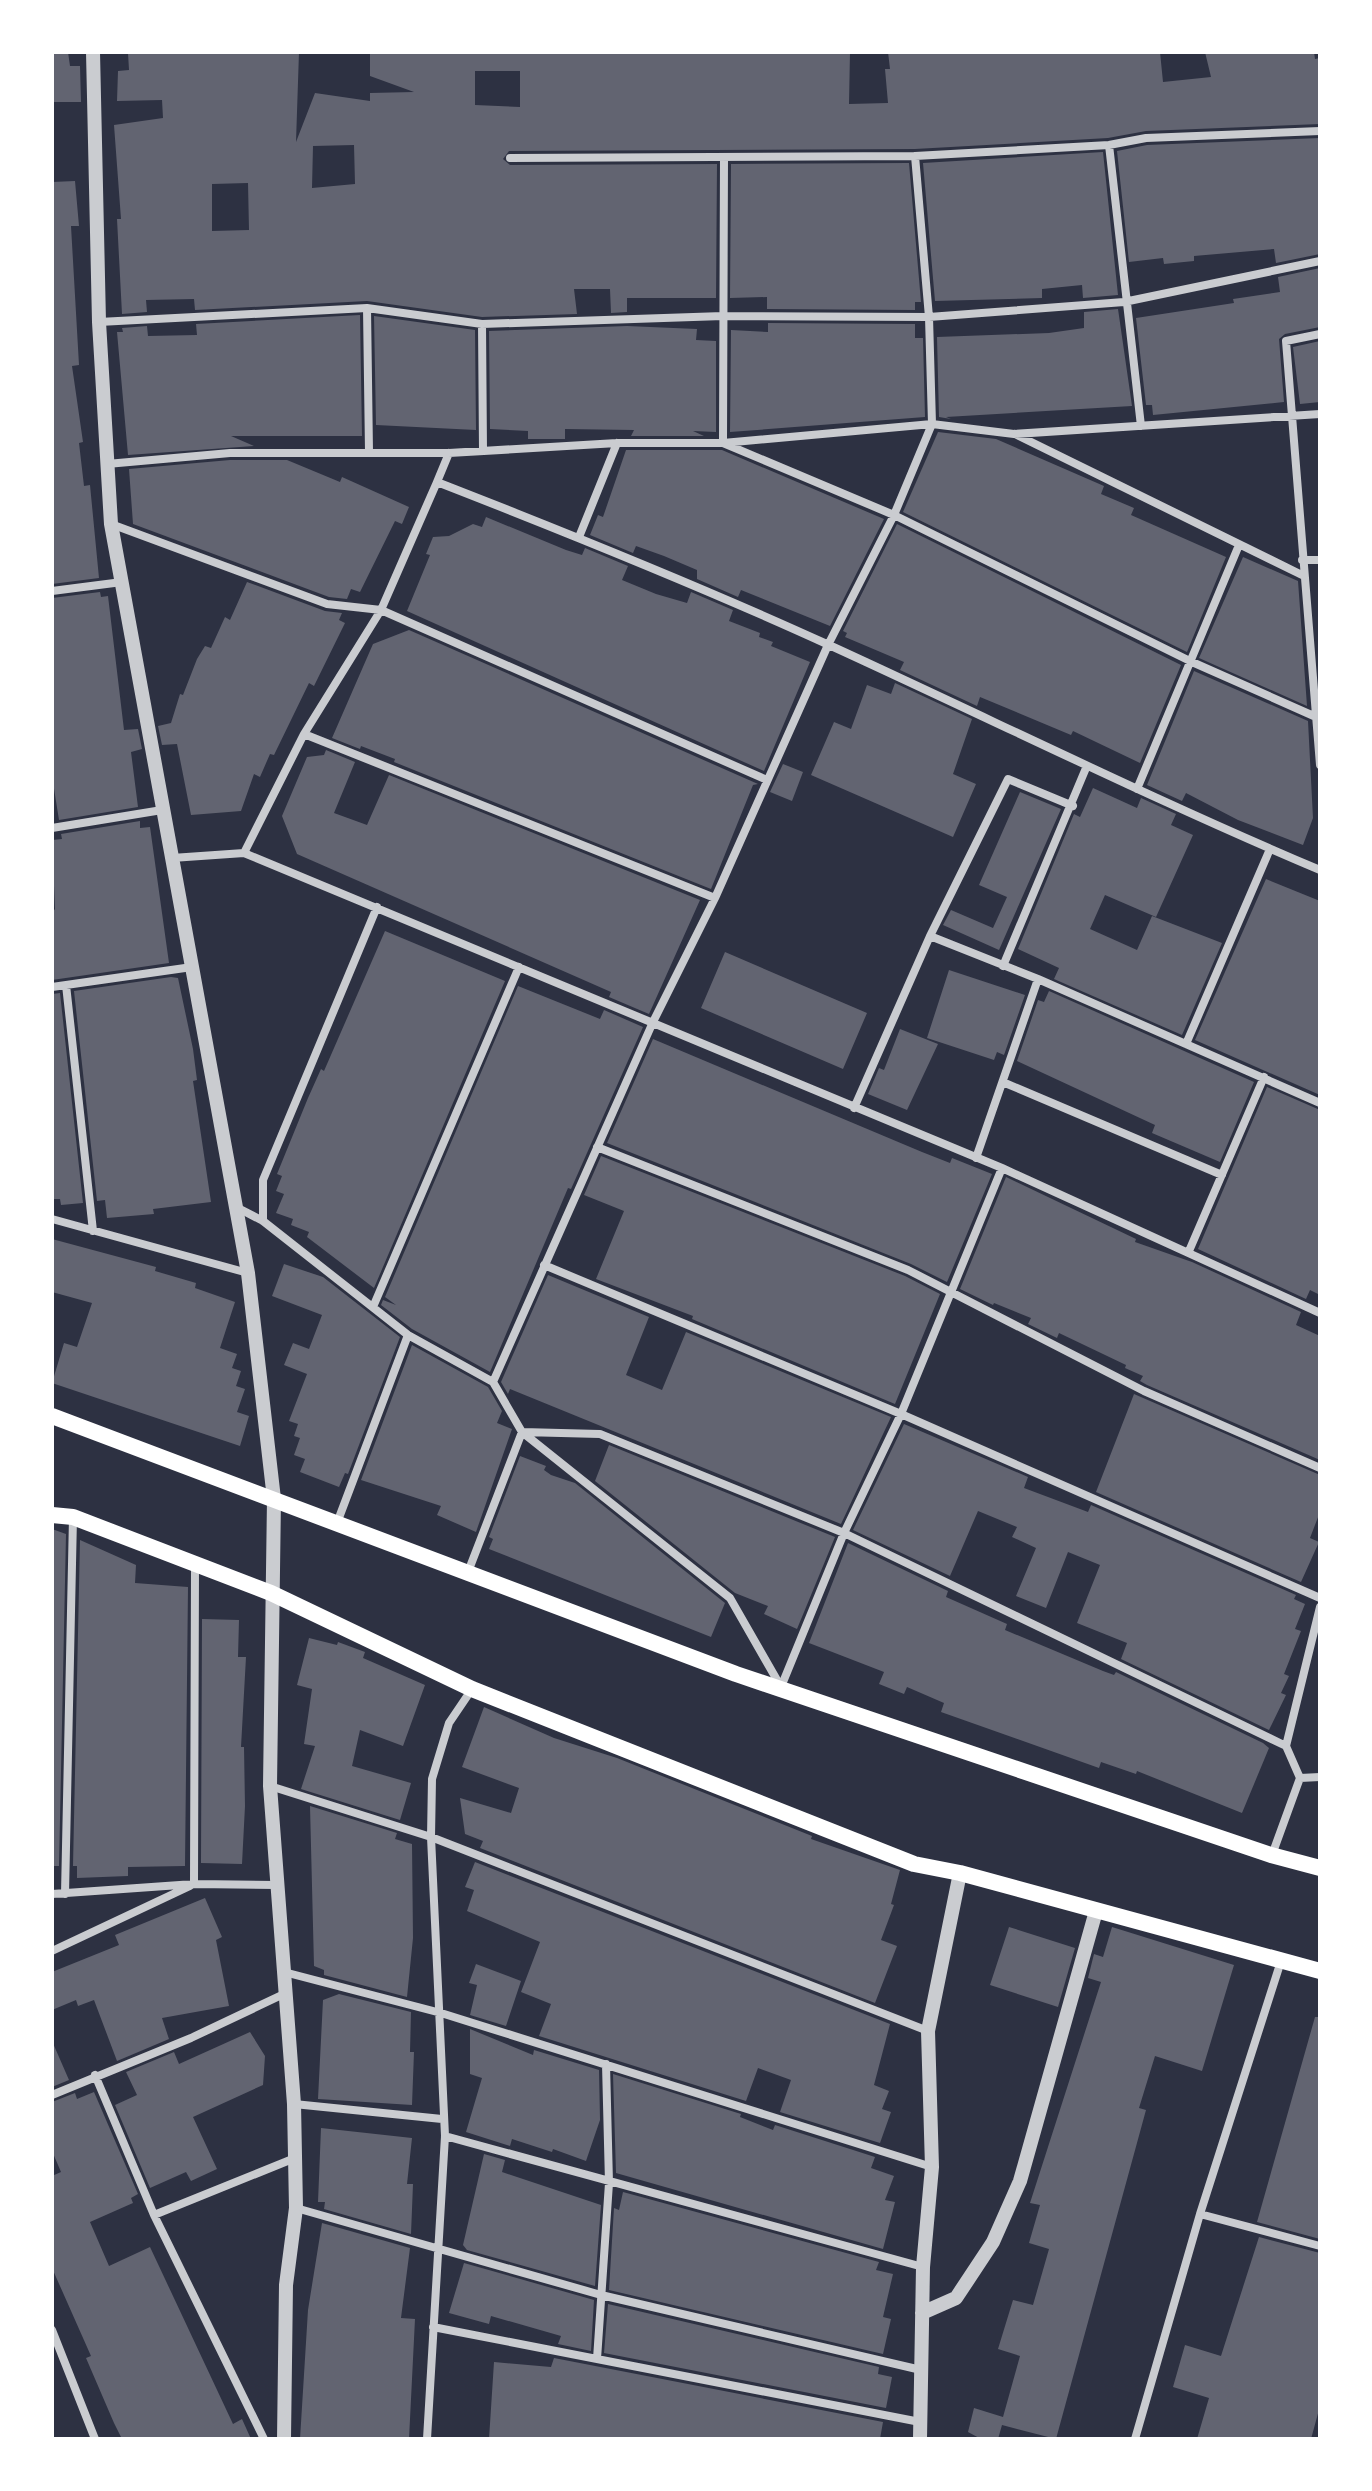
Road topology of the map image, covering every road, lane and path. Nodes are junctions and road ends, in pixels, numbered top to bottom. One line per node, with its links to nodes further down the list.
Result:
1 (93, 52): 12 (street)
2 (1320, 131): 3 (street)
3 (1109, 145): 4 (street); 8 (street)
4 (915, 156): 5 (street); 11 (street)
5 (724, 157): 6 (street); 10 (street)
6 (510, 158)
7 (1320, 261): 8 (street)
8 (1124, 302): 11 (street); 18 (street)
9 (367, 308): 12 (street); 13 (street); 23 (street)
10 (723, 316): 11 (street); 13 (street); 21 (street)
11 (929, 317): 17 (street)
12 (99, 322): 25 (street)
13 (482, 324): 22 (street)
14 (1320, 334): 16 (street)
15 (1320, 414): 16 (street)
16 (1290, 416): 18 (street); 31 (street)
17 (932, 424): 19 (street); 21 (street); 27 (street)
18 (1141, 426): 19 (street)
19 (1014, 434): 30 (street)
20 (617, 443): 21 (street); 22 (street); 29 (street)
21 (723, 443): 27 (street)
22 (483, 451): 24 (street)
23 (369, 452): 24 (street); 25 (street)
24 (449, 453): 26 (street)
25 (106, 464): 28 (street)
26 (437, 482): 29 (street); 36 (street)
27 (894, 515): 37 (street); 38 (street)
28 (111, 524): 34 (street); 36 (street)
29 (579, 537): 37 (street)
30 (1239, 545): 33 (street); 38 (street)
31 (1302, 560): 32 (street); 33 (street)
32 (1320, 560)
33 (1304, 576): 39 (street)
34 (122, 582): 35 (street); 46 (street)
35 (52, 591)
36 (381, 610): 40 (street); 43 (street)
37 (828, 645): 42 (street); 43 (street)
38 (1192, 662): 39 (street); 44 (street)
39 (1316, 717): 41 (street)
40 (304, 734): 49 (street); 52 (street)
41 (1320, 765)
42 (1086, 768): 44 (street); 45 (street)
43 (767, 780): 52 (street)
44 (1137, 789): 48 (street)
45 (1073, 806): 54 (street); 55 (street)
46 (162, 810): 47 (street); 50 (street)
47 (52, 828)
48 (1270, 849): 51 (street); 62 (street)
49 (244, 853): 50 (street); 53 (street)
50 (172, 858): 56 (street)
51 (1320, 870)
52 (715, 898): 61 (street)
53 (377, 907): 57 (street); 73 (street)
54 (930, 936): 55 (street); 66 (street)
55 (1003, 966): 58 (street)
56 (192, 967): 59 (street); 71 (street)
57 (519, 967): 61 (street); 79 (street)
58 (1038, 979): 62 (street); 64 (street)
59 (66, 985): 60 (street); 74 (street)
60 (52, 987)
61 (653, 1022): 66 (street); 67 (street)
62 (1186, 1044): 63 (street)
63 (1264, 1077): 65 (street); 70 (street)
64 (1005, 1083): 68 (street); 70 (street)
65 (1320, 1103)
66 (854, 1108): 68 (street)
67 (597, 1147): 76 (street); 78 (street)
68 (976, 1158): 69 (street)
69 (1002, 1168): 75 (street); 78 (street)
70 (1222, 1175): 75 (street)
71 (236, 1207): 73 (street); 77 (street)
72 (52, 1219): 74 (street)
73 (263, 1221): 79 (street)
74 (93, 1231): 77 (street)
75 (1189, 1251): 80 (street)
76 (544, 1265): 82 (street); 83 (street)
77 (248, 1273): 87 (street)
78 (950, 1291): 83 (street); 86 (street)
79 (373, 1307): 81 (street)
80 (1320, 1313)
81 (408, 1335): 82 (street); 90 (street)
82 (493, 1382): 85 (street)
83 (901, 1414): 91 (street); 95 (street)
84 (52, 1416): 87 (main road)
85 (522, 1432): 91 (street); 93 (street); 97 (street)
86 (1320, 1468)
87 (274, 1499): 90 (main road); 94 (street)
88 (52, 1515): 89 (main road)
89 (73, 1517): 92 (main road); 110 (street)
90 (337, 1523): 93 (main road)
91 (844, 1533): 97 (street); 99 (street)
92 (195, 1566): 94 (main road); 107 (street)
93 (468, 1572): 97 (main road)
94 (271, 1593): 98 (main road); 102 (street)
95 (1320, 1598)
96 (1320, 1607): 99 (street)
97 (781, 1687): 104 (main road)
98 (472, 1689): 103 (street); 106 (main road)
99 (1286, 1746): 101 (street)
100 (1320, 1777): 101 (street)
101 (1300, 1778): 104 (street)
102 (270, 1786): 103 (street); 108 (street)
103 (431, 1837): 117 (street); 118 (street)
104 (1271, 1855): 105 (main road)
105 (1320, 1868)
106 (960, 1873): 111 (main road); 118 (street)
107 (194, 1884): 108 (street); 110 (street); 112 (street)
108 (277, 1885): 115 (street)
109 (52, 1894): 110 (street)
110 (65, 1894)
111 (1096, 1911): 113 (main road); 135 (street)
112 (52, 1951)
113 (1281, 1961): 114 (main road); 129 (street)
114 (1320, 1971)
115 (284, 1972): 116 (street); 117 (street)
116 (287, 1993): 120 (street); 122 (street)
117 (441, 2013): 119 (street); 123 (street)
118 (928, 2031): 126 (street)
119 (606, 2064): 126 (street); 127 (street)
120 (95, 2075): 121 (street); 130 (street)
121 (52, 2095)
122 (294, 2104): 123 (street); 125 (street)
123 (442, 2119): 124 (street)
124 (445, 2136): 127 (street); 132 (street)
125 (295, 2158): 128 (street); 130 (street)
126 (932, 2167): 133 (street)
127 (609, 2183): 133 (street); 134 (street)
128 (296, 2208): 132 (street); 143 (street)
129 (1200, 2214): 131 (street); 146 (street)
130 (154, 2215): 142 (street)
131 (1320, 2246)
132 (438, 2247): 134 (street); 136 (street)
133 (923, 2267): 135 (street)
134 (601, 2295): 138 (street); 139 (street)
135 (922, 2313): 139 (street)
136 (433, 2327): 138 (street); 144 (street)
137 (52, 2330): 141 (street)
138 (597, 2359): 140 (street)
139 (921, 2370): 140 (street)
140 (920, 2422): 145 (street)
141 (95, 2439)
142 (264, 2439)
143 (284, 2439)
144 (427, 2439)
145 (920, 2439)
146 (1135, 2439)

